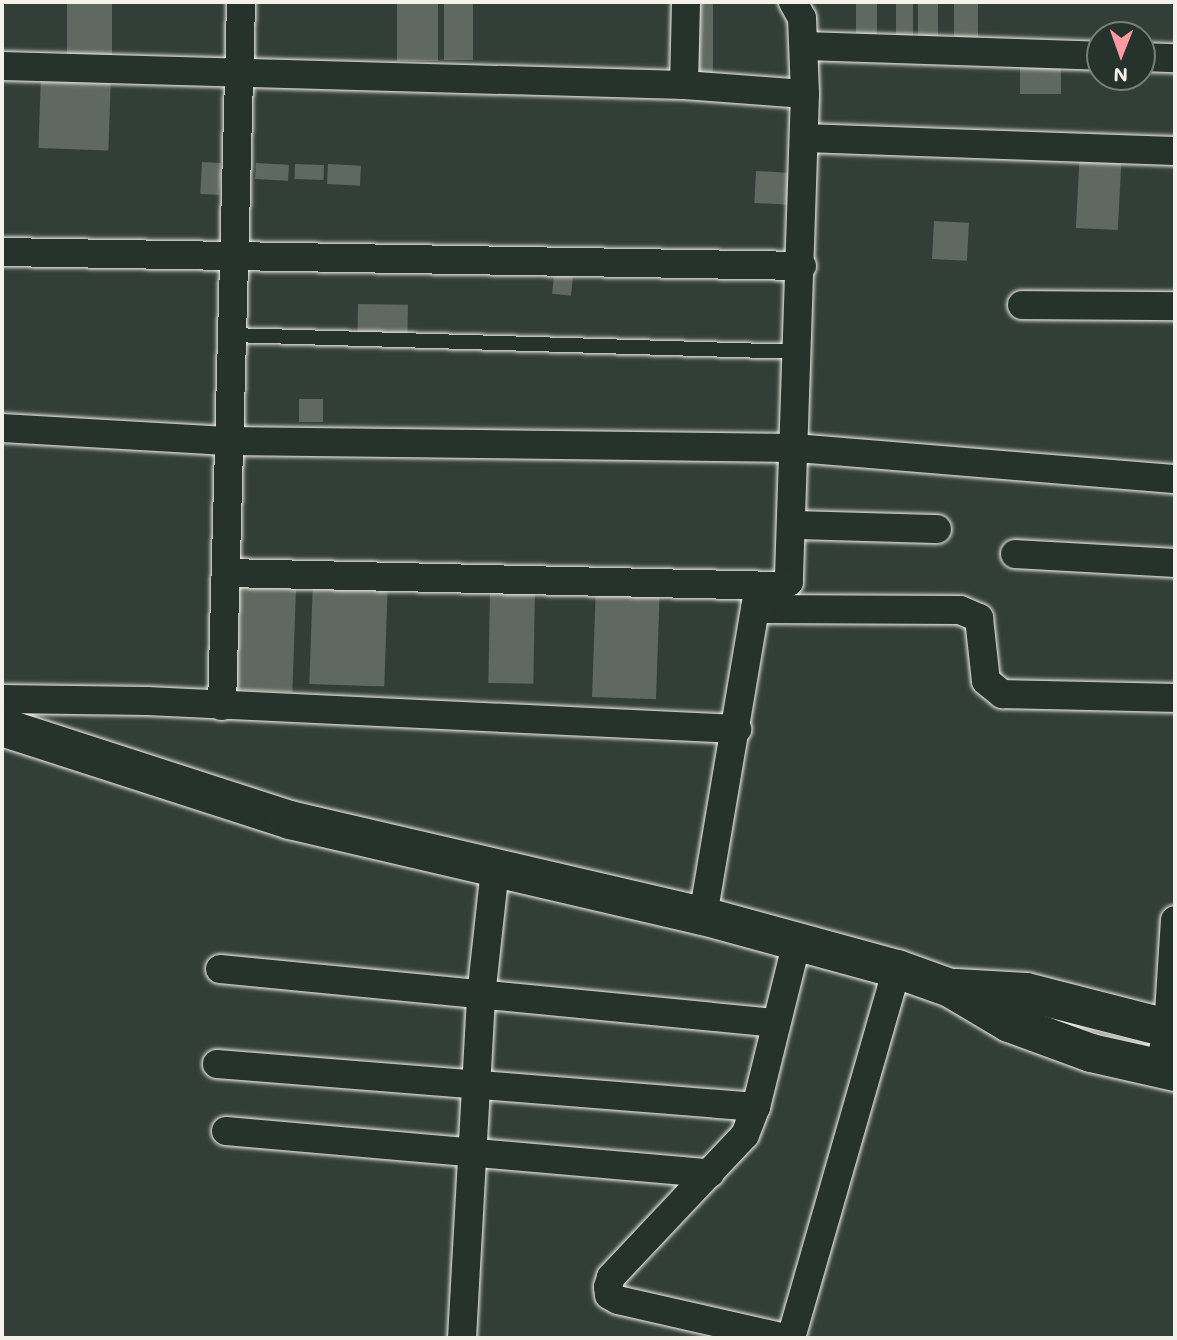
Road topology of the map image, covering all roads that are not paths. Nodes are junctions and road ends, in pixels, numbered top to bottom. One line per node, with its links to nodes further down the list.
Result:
1 (241, 2): 9 (street)
2 (686, 2): 10 (street)
3 (793, 2): 4 (street)
4 (805, 46): 5 (street); 11 (street)
5 (1086, 56)
6 (1156, 57): 7 (street)
7 (1175, 58)
8 (2, 66): 9 (street)
9 (238, 76): 10 (street); 15 (street)
10 (684, 85): 11 (street)
11 (805, 94): 12 (street)
12 (804, 138): 13 (street); 16 (street)
13 (1175, 151)
14 (2, 252): 15 (street)
15 (234, 253): 16 (street); 19 (street)
16 (802, 266): 20 (street)
17 (1022, 305): 18 (street)
18 (1175, 306)
19 (231, 335): 20 (lane); 22 (street)
20 (799, 352): 23 (street)
21 (2, 428): 22 (street)
22 (227, 440): 23 (street); 29 (street)
23 (796, 448): 24 (street); 25 (street)
24 (1175, 479)
25 (793, 525): 26 (street); 30 (street)
26 (937, 529)
27 (1015, 554): 28 (street)
28 (1175, 563)
29 (226, 573): 30 (street); 33 (street)
30 (757, 598): 31 (street); 35 (street)
31 (1175, 698)
32 (2, 699): 33 (street)
33 (222, 706): 35 (street)
34 (2, 727): 36 (street)
35 (737, 729): 37 (street)
36 (495, 870): 37 (street); 43 (street)
37 (703, 916): 39 (street)
38 (1175, 920): 45 (street)
39 (797, 941): 40 (street); 44 (street)
40 (897, 969): 42 (street); 53 (street)
41 (220, 970): 43 (street)
42 (950, 988): 45 (street); 47 (street)
43 (481, 996): 44 (street); 48 (street)
44 (776, 1023): 49 (street)
45 (1172, 1029): 47 (street)
46 (217, 1064): 48 (street)
47 (1167, 1070)
48 (479, 1083): 49 (street); 51 (street)
49 (756, 1107): 52 (street)
50 (226, 1131): 51 (street)
51 (476, 1155): 52 (street); 54 (street)
52 (710, 1173): 53 (street)
53 (779, 1337)
54 (462, 1338)

